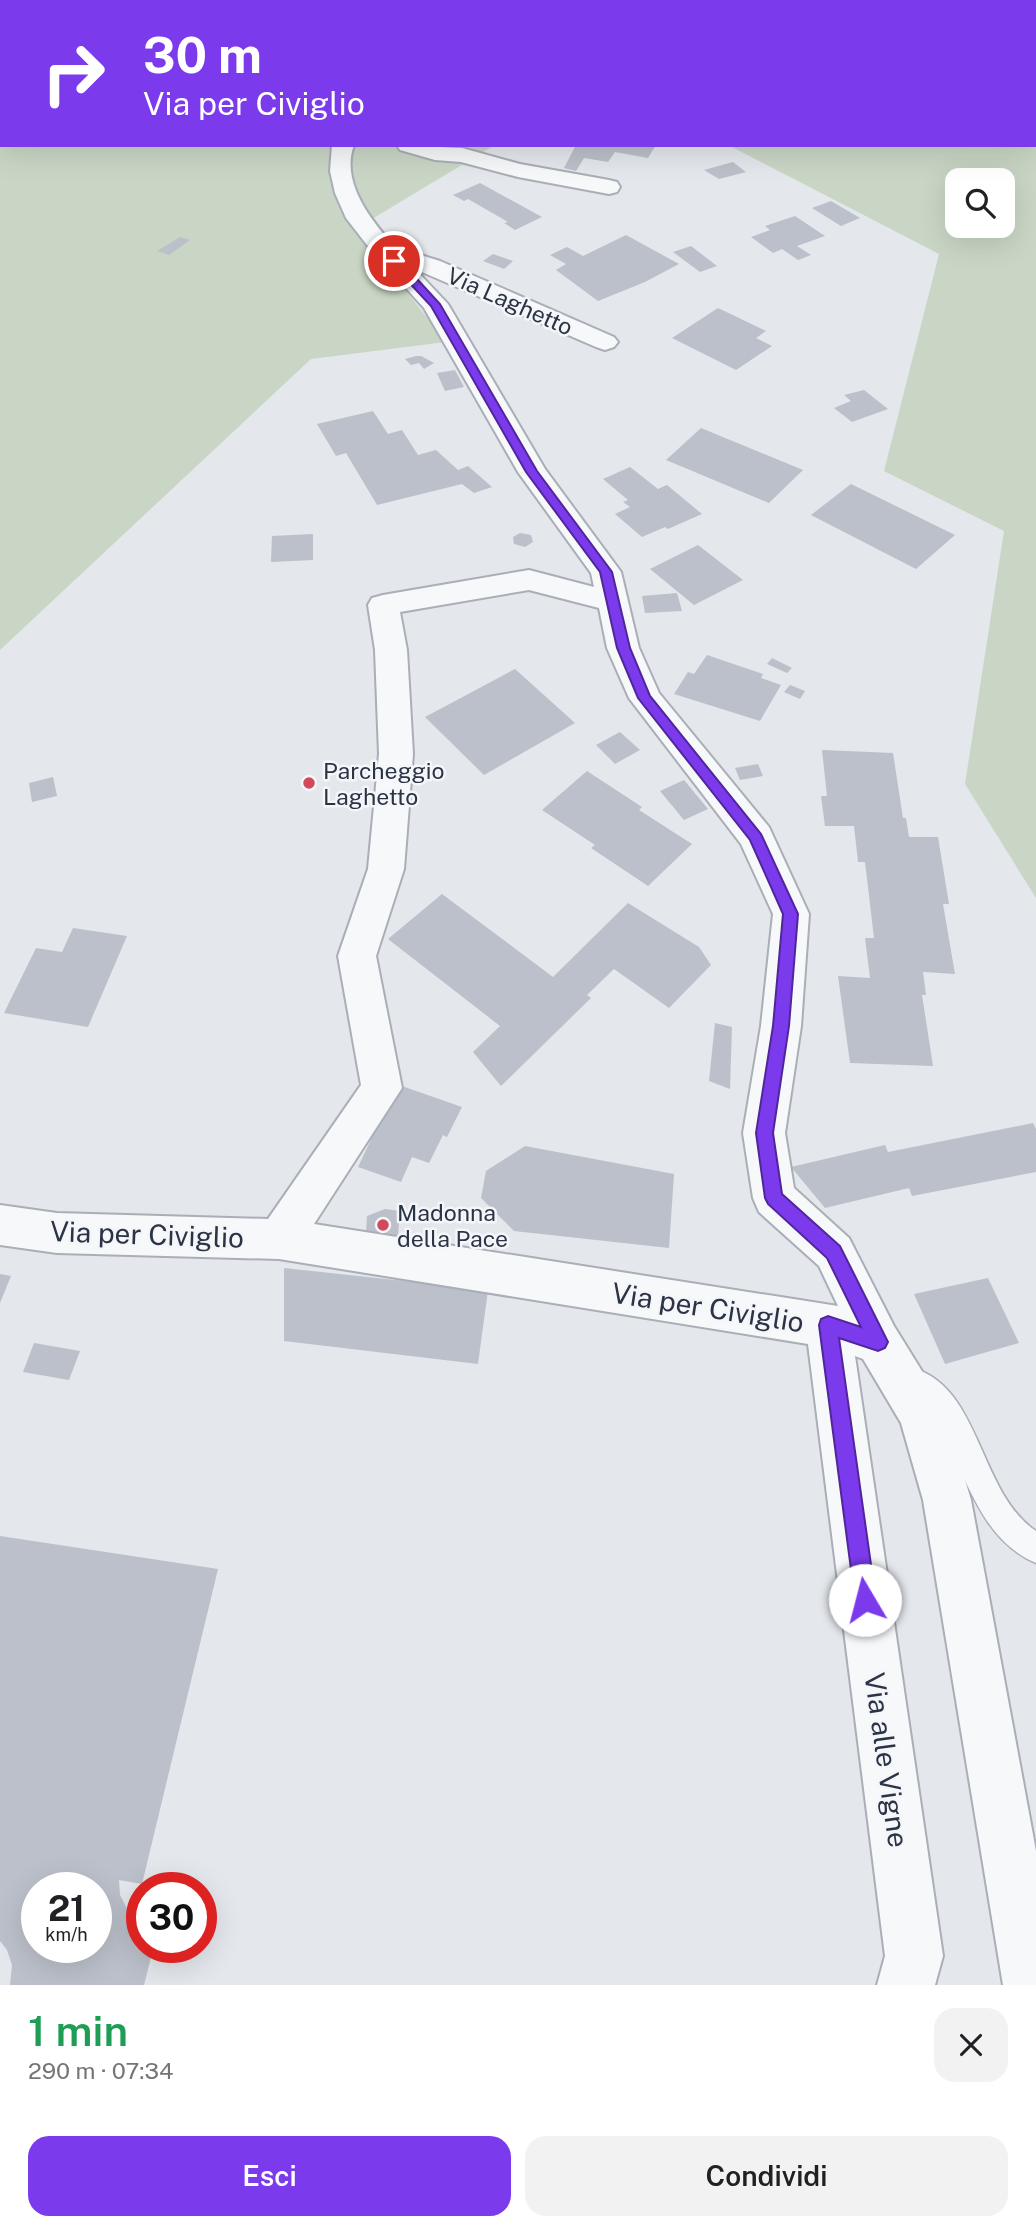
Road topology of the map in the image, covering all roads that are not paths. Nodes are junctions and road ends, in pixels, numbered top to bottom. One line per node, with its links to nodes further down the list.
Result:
1 (342, 147): 4 (street)
2 (415, 147): 3 (street)
3 (608, 187)
4 (394, 261): 5 (street, Via Laghetto); 6 (street, Via Laghetto)
5 (605, 342)
6 (614, 602): 8 (street); 10 (street, Via Laghetto)
7 (0, 1225): 8 (street, Via per Civiglio)
8 (279, 1239): 9 (street, Via per Civiglio)
9 (828, 1325): 10 (street, Via per Civiglio); 12 (street, Via alle Vigne)
10 (878, 1342): 11 (lane); 13 (street)
11 (1036, 1548)
12 (906, 1985)
13 (1032, 1985)

